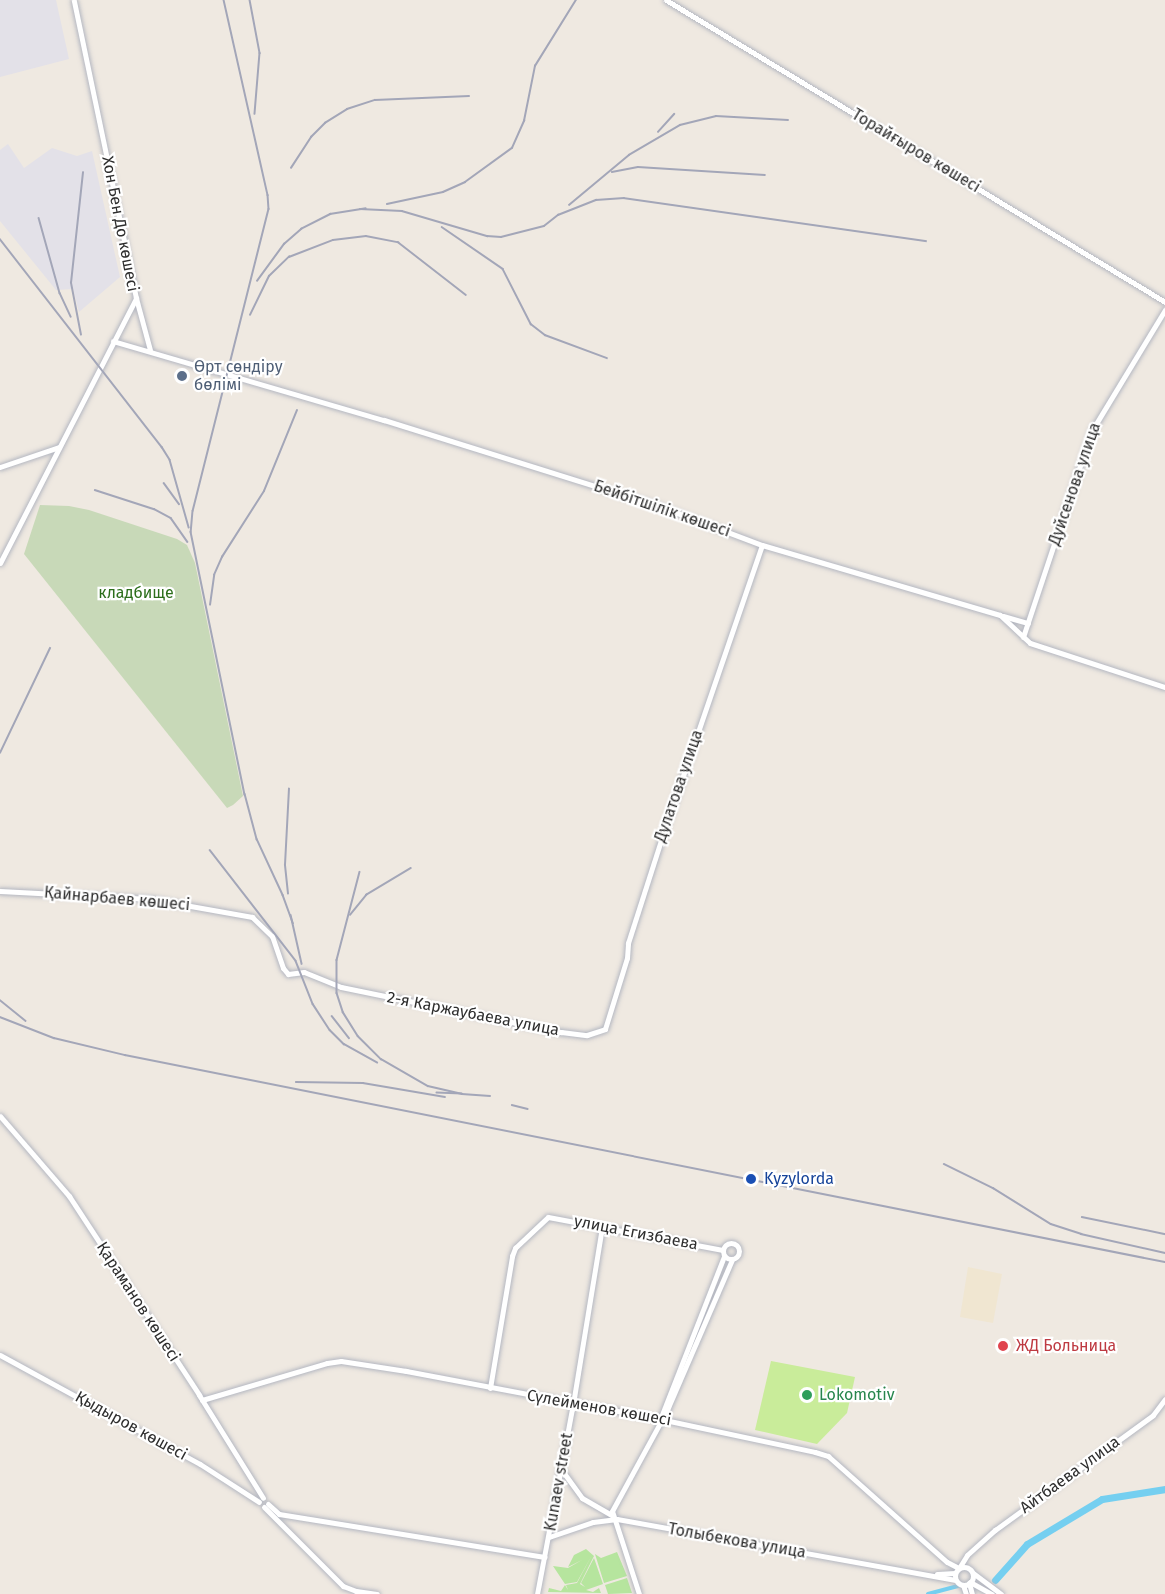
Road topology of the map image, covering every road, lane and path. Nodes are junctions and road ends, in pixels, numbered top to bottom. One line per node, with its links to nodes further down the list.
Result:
1 (74, 0): 3 (street, Хон Бен До көшесі)
2 (666, 0): 4 (street, Торайғыров көшесі)
3 (136, 298): 6 (street, Хон Бен До көшесі); 7 (street)
4 (1165, 302)
5 (1165, 310): 13 (street, Дуйсенова улица)
6 (113, 341): 7 (street, Бейбітшілік көшесі); 8 (street, Хон Бен До көшесі)
7 (150, 350): 10 (street, Бейбітшілік көшесі)
8 (59, 447): 9 (street); 11 (street, Хон Бен До көшесі)
9 (0, 468)
10 (762, 545): 12 (street, Бейбітшілік көшесі); 18 (street, Дулатова улица)
11 (0, 562)
12 (1000, 615): 13 (street); 14 (street, Бейбітшілік көшесі)
13 (1028, 623): 14 (street, Дуйсенова улица)
14 (1023, 637): 15 (street, Бейбітшілік көшесі)
15 (1165, 687)
16 (0, 891): 17 (street, Қайнарбаев көшесі)
17 (341, 987): 18 (street, 2-я Каржаубаева улица)
18 (605, 1029)
19 (0, 1116): 27 (street, Қараманов көшесі)
20 (602, 1227): 21 (street, улица Егизбаева); 25 (street, улица Егизбаева); 28 (street, Kunaev street)
21 (724, 1253): 22 (street); 22 (street); 23 (street)
22 (732, 1260): 23 (street)
23 (702, 1319): 29 (street)
24 (0, 1355): 31 (street, Қыдыров көшесі)
25 (490, 1388): 27 (street, Сүлейменов көшесі); 28 (street, Сүлейменов көшесі)
26 (1165, 1399): 36 (street, Айтбаева улица)
27 (202, 1400): 31 (street, Қараманов көшесі)
28 (573, 1404): 29 (street, Сүлейменов көшесі); 30 (street, Kunaev street)
29 (660, 1419): 33 (street); 39 (street, Сүлейменов көшесі)
30 (561, 1468): 33 (street); 35 (street, Kunaev street)
31 (263, 1503): 32 (street, Қыдыров көшесі); 34 (street, Қараманов көшесі)
32 (279, 1514): 34 (street); 37 (street)
33 (612, 1517): 35 (street, Толыбекова улица); 39 (street, Толыбекова улица); 43 (street)
34 (274, 1519): 41 (street, Қараманов көшесі)
35 (549, 1537): 37 (street, Kunaev street)
36 (973, 1549): 38 (street); 39 (street, Айтбаева улица)
37 (545, 1557): 42 (street, Kunaev street)
38 (972, 1572): 39 (street, Толыбекова улица); 40 (street); 47 (street)
39 (957, 1574): 40 (street, Сүлейменов көшесі)
40 (967, 1583): 44 (street); 45 (street); 46 (street, Сүлейменов көшесі)
41 (377, 1594)
42 (537, 1594)
43 (639, 1594)
44 (966, 1594)
45 (974, 1594): 46 (street)
46 (992, 1594)
47 (1000, 1594)

